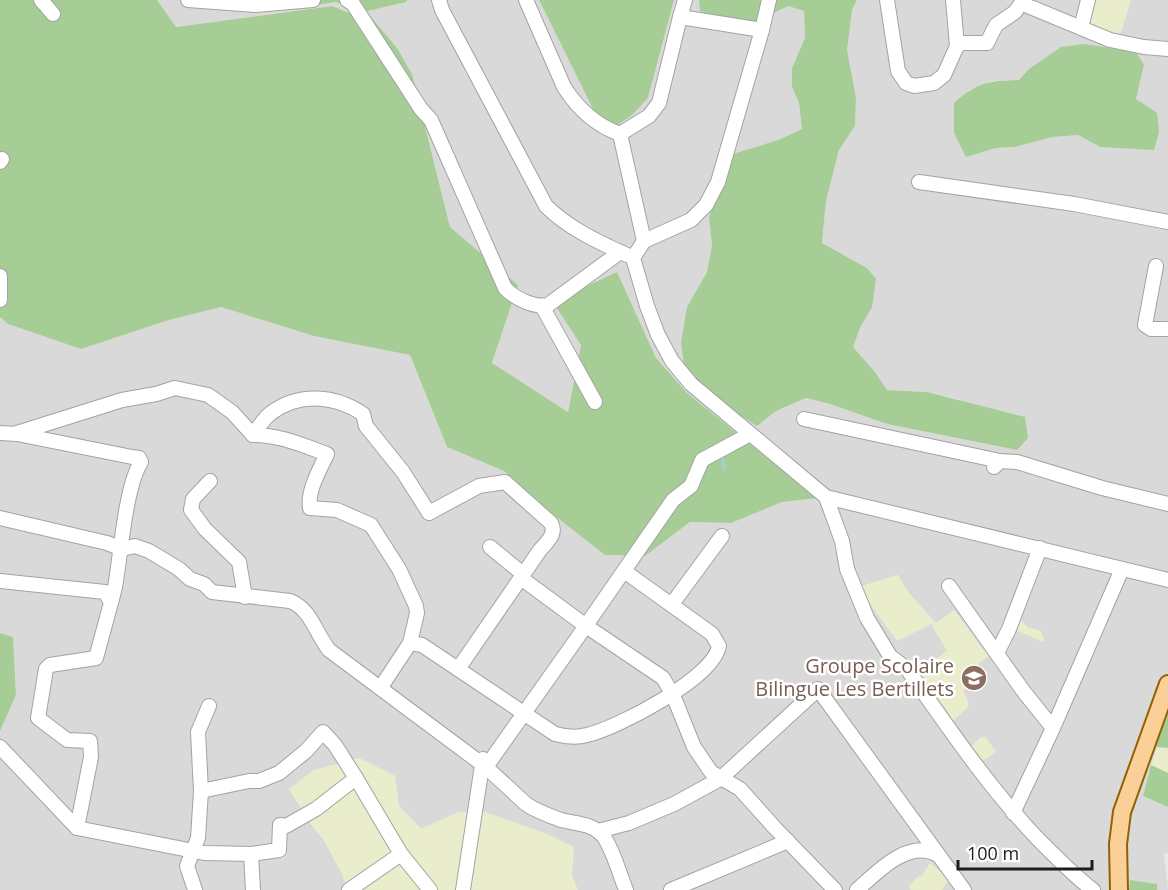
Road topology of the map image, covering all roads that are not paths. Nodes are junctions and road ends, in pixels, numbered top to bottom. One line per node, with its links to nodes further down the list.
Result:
1 (41, 0): 13 (street)
2 (189, 0): 3 (street)
3 (313, 0)
4 (347, 0): 28 (street)
5 (440, 0): 23 (street)
6 (526, 0): 19 (street)
7 (685, 0): 14 (street)
8 (769, 0): 16 (street)
9 (887, 0): 17 (street)
10 (953, 0): 17 (street)
11 (1088, 0): 15 (street)
12 (1023, 1): 15 (street); 17 (street)
13 (53, 14)
14 (680, 17): 16 (street); 19 (street)
15 (1082, 28): 18 (street)
16 (762, 30): 22 (street)
17 (957, 45)
18 (1168, 49)
19 (620, 134): 22 (street)
20 (919, 182): 21 (street)
21 (1168, 222)
22 (644, 241): 24 (street)
23 (620, 252): 24 (street); 28 (street)
24 (633, 258): 34 (street)
25 (1156, 266): 29 (street)
26 (0, 276): 27 (street)
27 (0, 300)
28 (542, 306): 30 (street)
29 (1168, 329)
30 (595, 402)
31 (804, 419): 38 (street)
32 (0, 433): 33 (street)
33 (17, 434): 35 (street); 43 (street)
34 (750, 434): 37 (street); 45 (street)
35 (253, 435): 46 (street); 54 (street)
36 (210, 481): 50 (street)
37 (826, 497): 42 (street); 68 (street)
38 (1168, 504)
39 (0, 518): 43 (street)
40 (722, 536): 52 (street)
41 (490, 547): 46 (street)
42 (1040, 548): 44 (street); 55 (street)
43 (122, 549): 50 (street); 51 (street)
44 (1122, 569): 47 (street); 62 (street)
45 (624, 571): 52 (street); 53 (street)
46 (522, 576): 53 (street); 56 (street)
47 (1168, 580)
48 (0, 581): 51 (street)
49 (949, 586): 55 (street)
50 (246, 597): 58 (street)
51 (112, 599): 69 (street)
52 (672, 604): 59 (street)
53 (586, 626): 59 (street); 61 (street)
54 (410, 643): 56 (street); 58 (street)
55 (998, 653): 62 (street)
56 (458, 669): 61 (street)
57 (1168, 684): 87 (main road)
58 (381, 687): 64 (street)
59 (673, 695): 61 (street); 66 (street)
60 (209, 706): 67 (street)
61 (522, 714): 64 (street)
62 (1053, 728): 68 (street)
63 (0, 747): 69 (street)
64 (484, 763): 70 (street); 80 (street)
65 (356, 778): 67 (street); 73 (street); 74 (street)
66 (720, 778): 70 (street); 71 (street); 75 (street)
67 (201, 791): 72 (street)
68 (1013, 813): 86 (street)
69 (76, 828): 72 (street)
70 (598, 831): 81 (street)
71 (788, 841): 82 (street); 83 (street)
72 (194, 850): 73 (street); 76 (street)
73 (251, 854): 77 (street)
74 (401, 854): 78 (street); 79 (street)
75 (938, 855): 84 (street); 85 (street)
76 (195, 890)
77 (253, 890)
78 (349, 890)
79 (430, 890)
80 (463, 890)
81 (626, 890)
82 (671, 890)
83 (835, 890)
84 (856, 890)
85 (964, 890)
86 (1094, 890)
87 (1119, 890)

